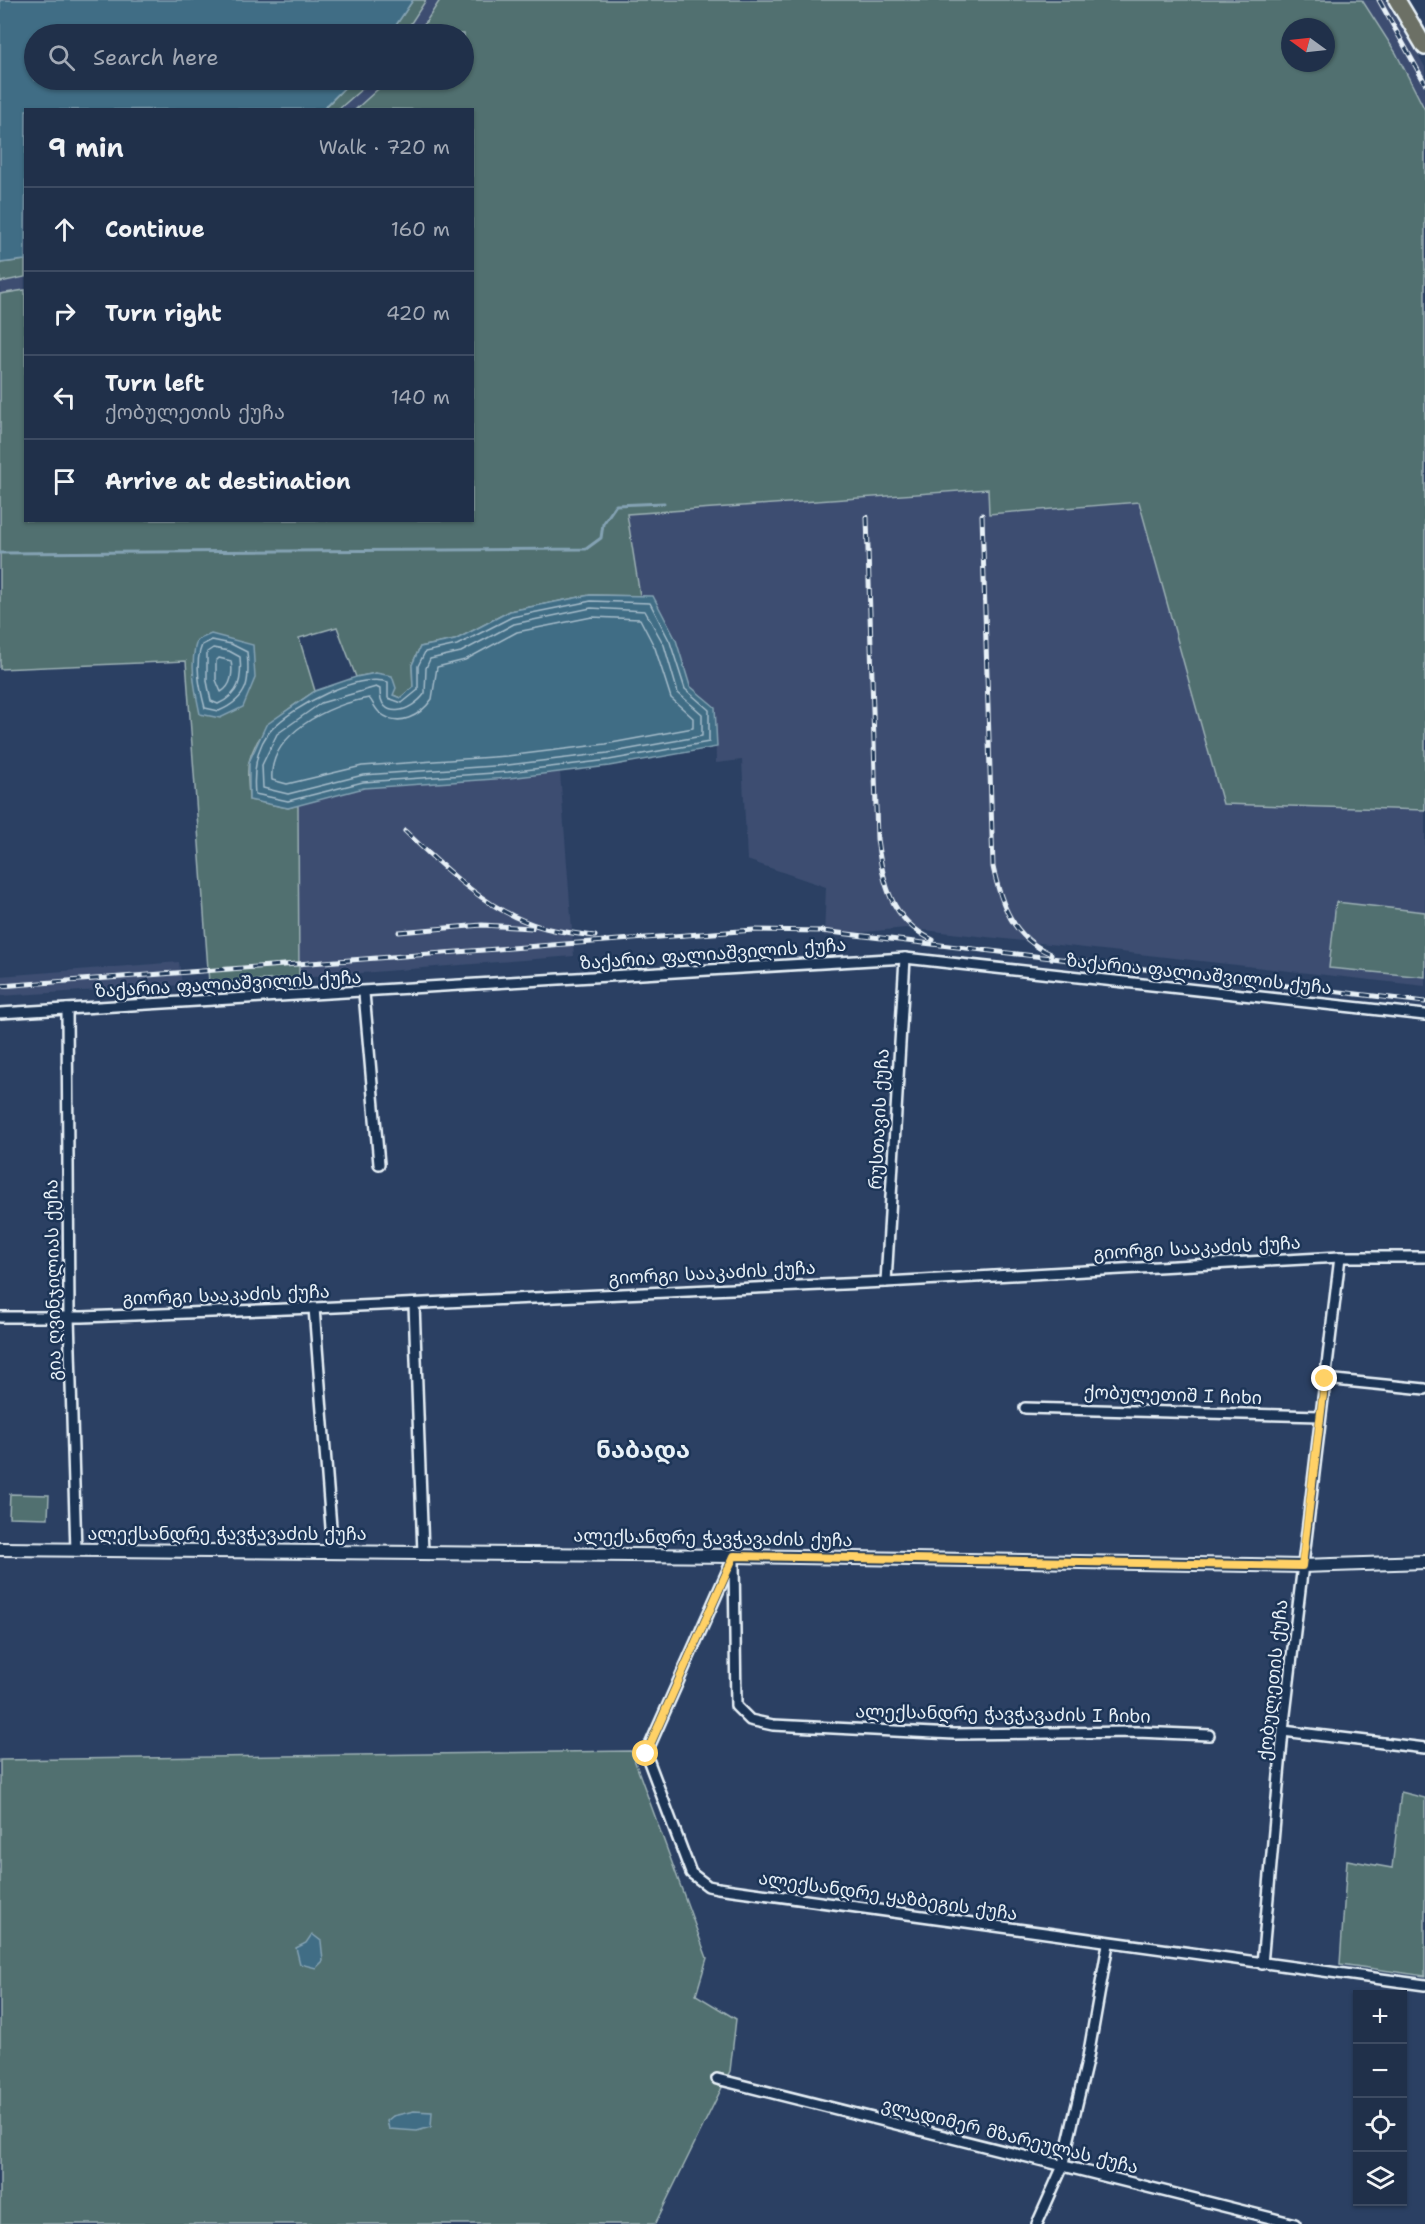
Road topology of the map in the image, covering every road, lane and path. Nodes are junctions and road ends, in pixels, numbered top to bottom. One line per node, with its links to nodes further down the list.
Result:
1 (1397, 0): 2 (highway)
2 (1425, 47)
3 (905, 958): 4 (street, ზაქარია ფალიაშვილის ქუჩა); 7 (street, ზაქარია ფალიაშვილის ქუჩა); 11 (street, რუსთავის ქუჩა)
4 (364, 993): 5 (street, ზაქარია ფალიაშვილის ქუჩა); 8 (street)
5 (67, 1009): 6 (street, ზაქარია ფალიაშვილის ქუჩა); 15 (street, გია ღვინჯილიას ქუჩა)
6 (0, 1013)
7 (1425, 1016)
8 (379, 1164)
9 (1340, 1257): 10 (street, გიორგი სააკაძის ქუჩა); 11 (street, გიორგი სააკაძის ქუჩა); 16 (street, ქობულეთის ქუჩა)
10 (1425, 1257)
11 (886, 1282): 12 (street, გიორგი სააკაძის ქუჩა)
12 (414, 1304): 13 (street, გიორგი სააკაძის ქუჩა); 23 (street)
13 (314, 1308): 15 (street, გიორგი სააკაძის ქუჩა); 22 (street)
14 (0, 1317): 15 (street, გიორგი სააკაძის ქუჩა)
15 (69, 1317): 21 (street, გია ღვინჯილიას ქუჩა)
16 (1325, 1379): 17 (street); 19 (street, ქობულეთის ქუჩა)
17 (1425, 1389)
18 (1025, 1408): 19 (street, ქობულეთიშ I ჩიხი)
19 (1320, 1416): 26 (street, ქობულეთის ქუჩა)
20 (0, 1549): 21 (street, ალექსანდრე ჭავჭავაძის ქუჩა)
21 (76, 1551): 22 (street, ალექსანდრე ჭავჭავაძის ქუჩა)
22 (333, 1553): 23 (street, ალექსანდრე ჭავჭავაძის ქუჩა)
23 (423, 1553): 24 (street, ალექსანდრე ჭავჭავაძის ქუჩა)
24 (734, 1556): 26 (street, ალექსანდრე ჭავჭავაძის ქუჩა); 28 (street, ალექსანდრე ჭავჭავაძის I ჩიხი); 30 (street, ალექსანდრე ყაზბეგის ქუჩა)
25 (1425, 1562): 26 (street, ალექსანდრე ჭავჭავაძის ქუჩა)
26 (1302, 1566): 27 (street, ქობულეთის ქუჩა)
27 (1283, 1731): 29 (street); 31 (street, ქობულეთის ქუჩა)
28 (1209, 1735)
29 (1425, 1748)
30 (1108, 1944): 31 (street, ალექსანდრე ყაზბეგის ქუჩა); 34 (street)
31 (1262, 1964): 32 (street, ალექსანდრე ყაზბეგის ქუჩა)
32 (1425, 1985)
33 (717, 2079): 34 (street, ვლადიმერ მზარეულას ქუჩა)
34 (1062, 2168): 35 (street); 36 (street, ვლადიმერ მზარეულას ქუჩა)
35 (1037, 2224)
36 (1295, 2224)

